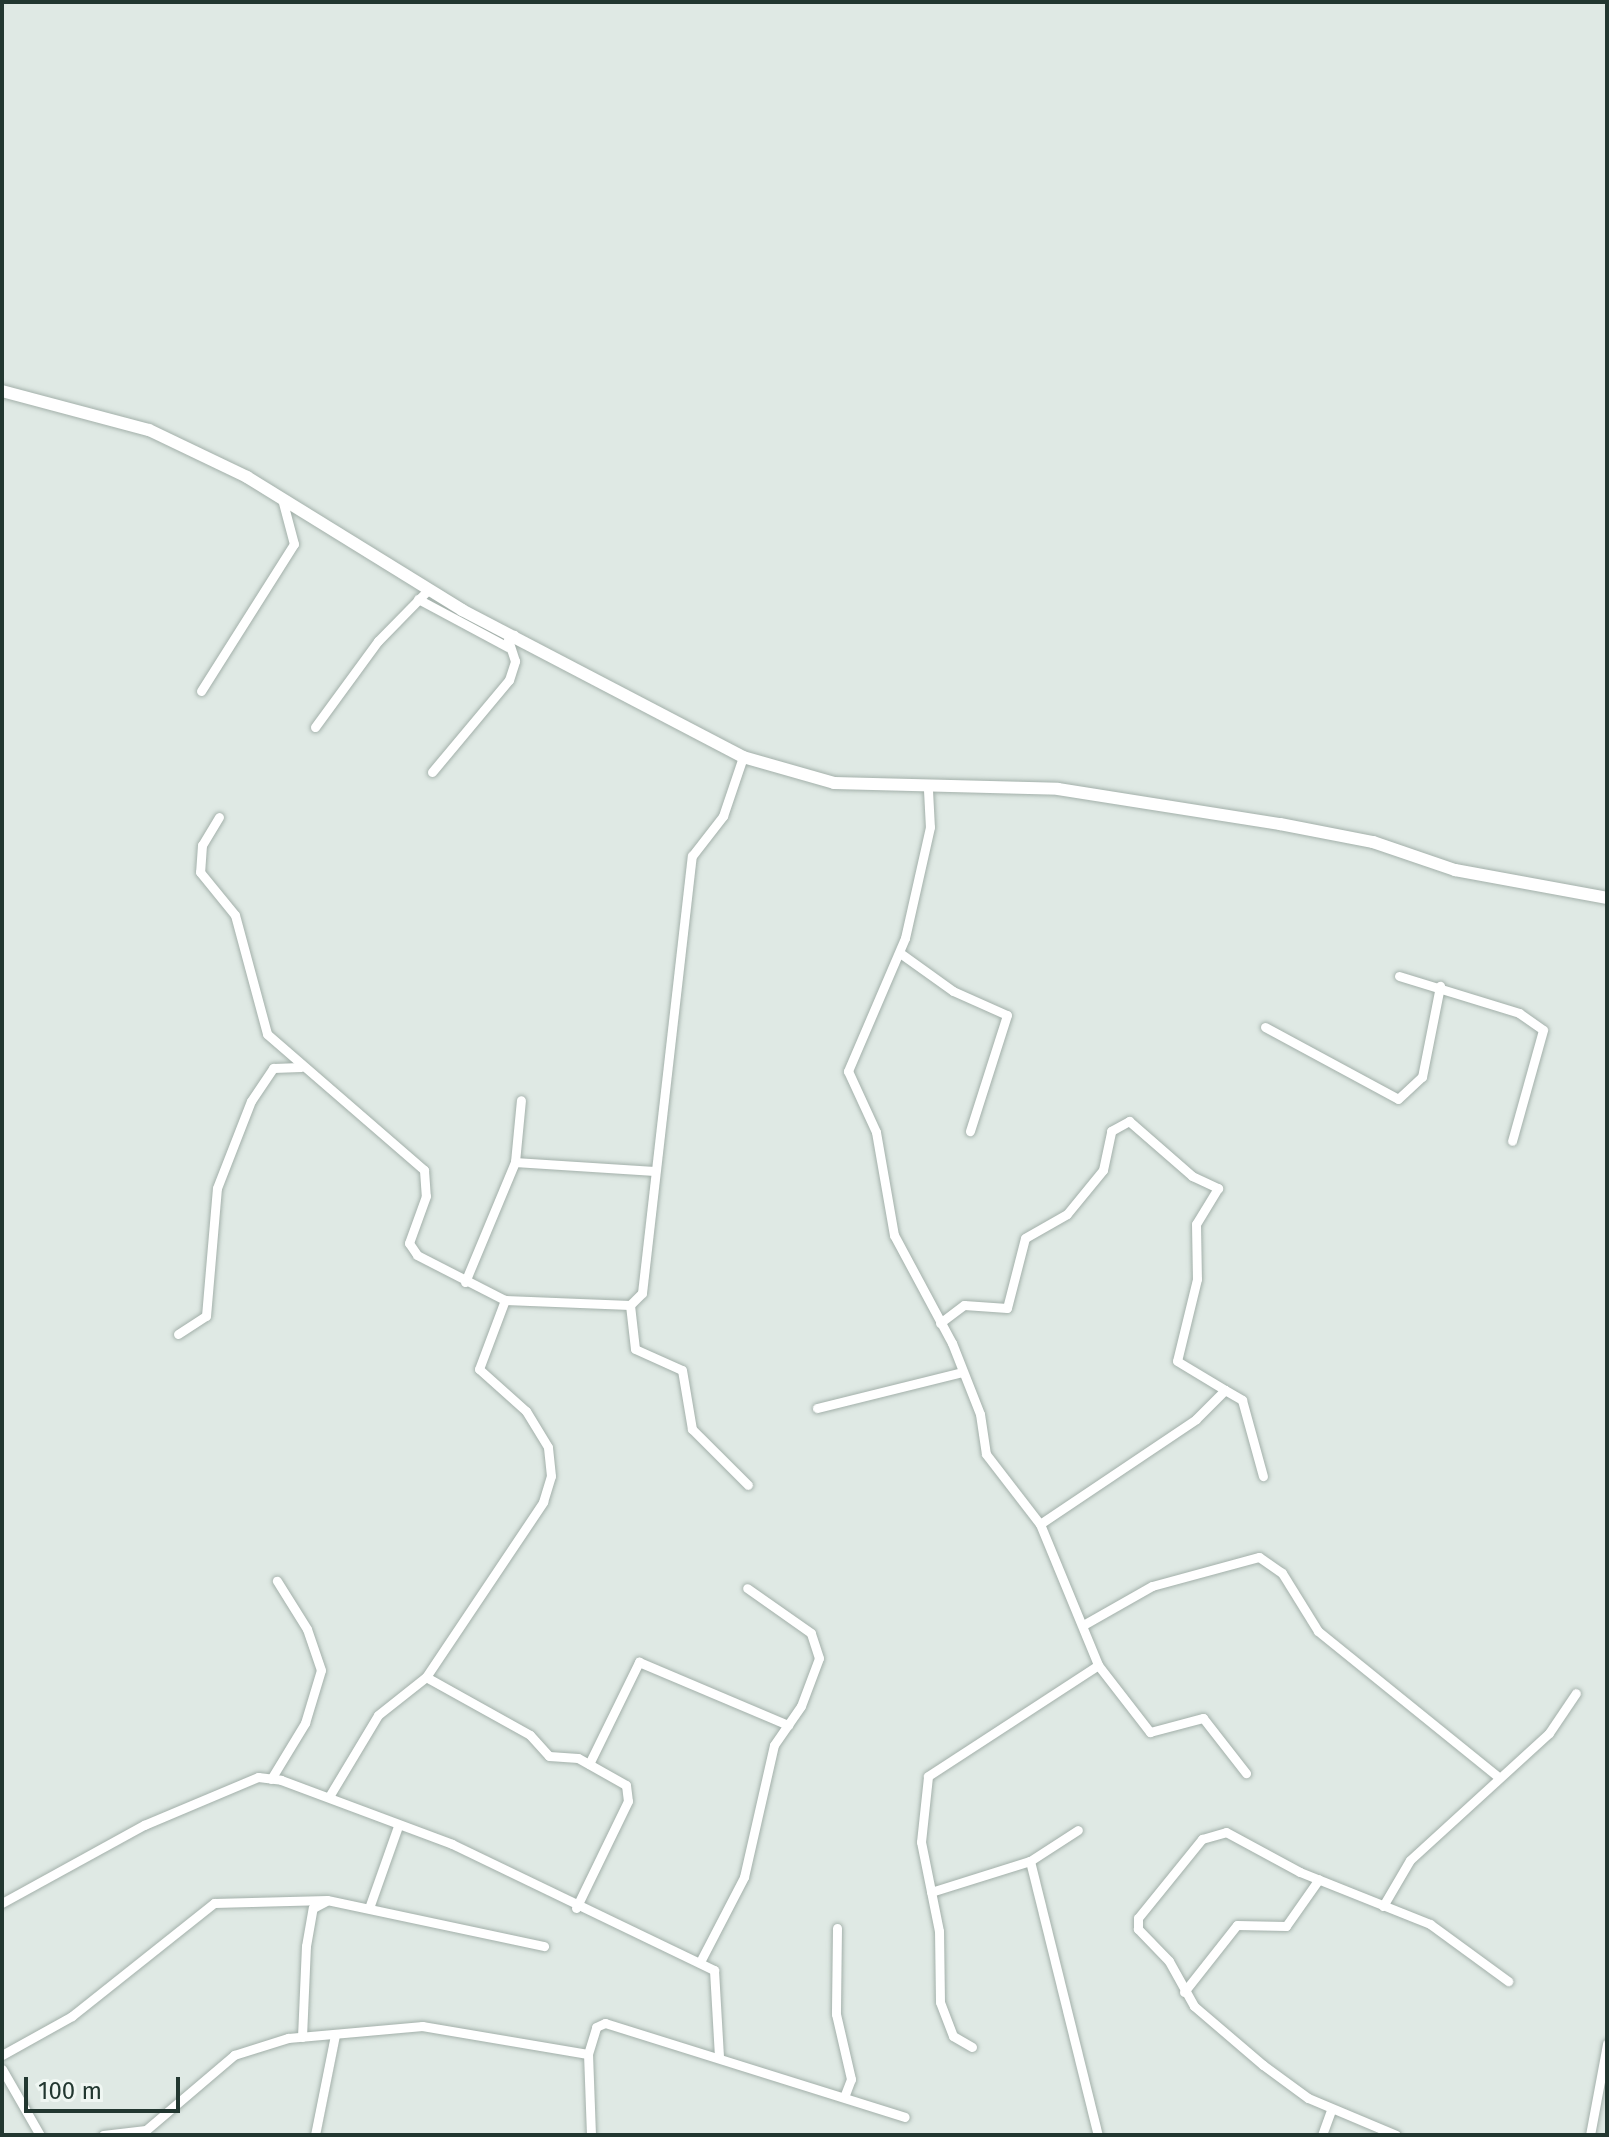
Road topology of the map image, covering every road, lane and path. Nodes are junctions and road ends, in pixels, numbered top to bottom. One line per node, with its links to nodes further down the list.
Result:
1 (2, 391): 2 (street)
2 (282, 499): 3 (street); 7 (street)
3 (429, 589): 4 (street); 5 (street)
4 (418, 599): 6 (street); 8 (street)
5 (517, 633): 6 (street); 9 (street)
6 (508, 647): 10 (street)
7 (201, 691)
8 (315, 727)
9 (743, 757): 11 (street); 23 (street)
10 (432, 772)
11 (928, 790): 13 (street); 14 (street)
12 (219, 817): 18 (street)
13 (1607, 898)
14 (900, 953): 20 (street); 27 (street)
15 (1399, 976): 16 (street)
16 (1440, 986): 17 (street); 21 (street)
17 (1265, 1027)
18 (301, 1067): 24 (street); 28 (street)
19 (521, 1100): 22 (street)
20 (970, 1131)
21 (1512, 1141)
22 (515, 1162): 23 (street); 24 (street)
23 (654, 1171): 26 (street)
24 (465, 1282): 25 (street)
25 (505, 1300): 26 (street); 39 (street)
26 (630, 1305): 33 (street)
27 (940, 1323): 29 (street); 30 (street)
28 (178, 1334)
29 (963, 1372): 31 (street); 34 (street)
30 (1225, 1390): 32 (street); 34 (street)
31 (817, 1408)
32 (1263, 1476)
33 (748, 1485)
34 (1040, 1524): 37 (street)
35 (277, 1581): 45 (street)
36 (747, 1588): 41 (street)
37 (1085, 1624): 38 (street); 44 (street)
38 (1098, 1665): 43 (street); 51 (street)
39 (426, 1677): 42 (street); 46 (street)
40 (1576, 1693): 44 (street)
41 (788, 1725): 42 (street); 61 (street)
42 (589, 1764): 58 (street)
43 (1246, 1773)
44 (1497, 1776): 55 (street)
45 (271, 1779): 46 (street); 54 (street)
46 (330, 1795): 47 (street)
47 (398, 1826): 57 (street); 58 (street)
48 (1078, 1830): 49 (street)
49 (1030, 1861): 51 (street); 79 (street)
50 (1319, 1879): 55 (street); 63 (street); 63 (street)
51 (931, 1892): 67 (street)
52 (299, 1898): 53 (street); 56 (street); 69 (street)
53 (327, 1900): 56 (street); 57 (street)
54 (2, 1903)
55 (1383, 1906): 62 (street)
56 (313, 1908): 65 (street)
57 (369, 1908): 60 (street)
58 (576, 1908): 61 (street)
59 (837, 1928): 72 (street)
60 (544, 1946)
61 (700, 1962): 70 (street)
62 (1508, 1981)
63 (1184, 1992): 73 (street)
64 (335, 2035): 65 (street); 68 (street); 77 (street)
65 (302, 2037): 76 (street)
66 (1607, 2044): 82 (street)
67 (972, 2047)
68 (588, 2054): 70 (street); 78 (street)
69 (2, 2055)
70 (719, 2058): 72 (street)
71 (2, 2069): 75 (street)
72 (845, 2095): 74 (street)
73 (1331, 2110): 80 (street); 81 (street)
74 (905, 2117)
75 (40, 2135)
76 (103, 2135)
77 (315, 2135)
78 (591, 2135)
79 (1098, 2135)
80 (1322, 2135)
81 (1396, 2135)
82 (1590, 2135)

